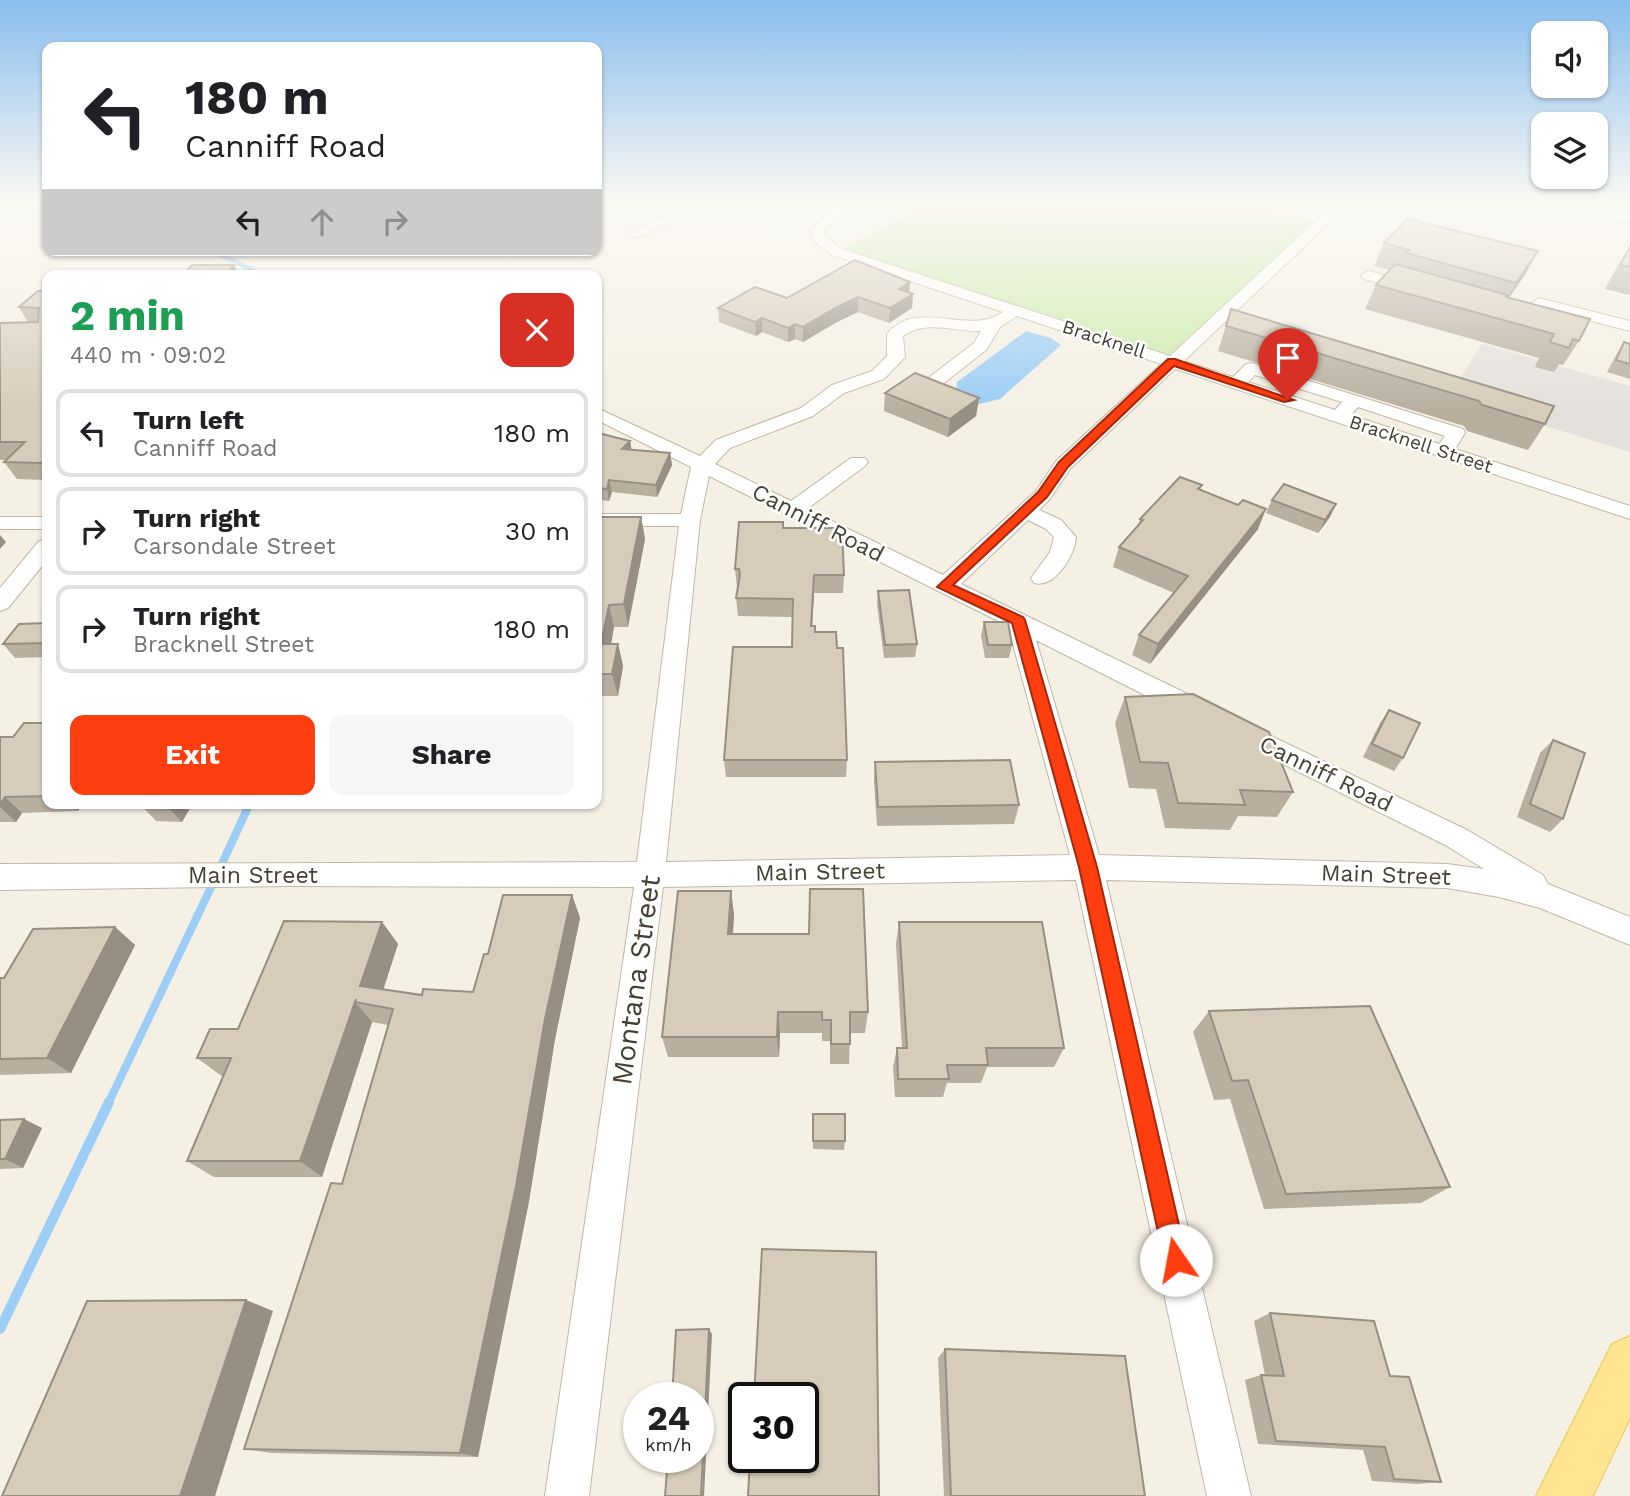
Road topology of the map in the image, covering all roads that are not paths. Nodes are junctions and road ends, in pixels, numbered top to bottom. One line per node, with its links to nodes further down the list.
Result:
1 (897, 272): 5 (street, Bracknell)
2 (1269, 272): 9 (street)
3 (1368, 276): 4 (street)
4 (1431, 293)
5 (1015, 310): 7 (street); 9 (street, Bracknell)
6 (1494, 311): 8 (street)
7 (994, 324): 11 (lane); 17 (street)
8 (1630, 326)
9 (1172, 362): 10 (street, Bracknell Street); 19 (street)
10 (1237, 383): 12 (lane); 14 (street, Bracknell Street)
11 (929, 386)
12 (1354, 400): 14 (street); 15 (street)
13 (602, 415): 17 (street, Canniff Road)
14 (1339, 417): 15 (street, Bracknell Street)
15 (1444, 451): 20 (street, Bracknell Street)
16 (858, 462): 18 (street)
17 (701, 464): 18 (street, Canniff Road); 22 (street, Montana Street)
18 (792, 510): 27 (street, Canniff Road)
19 (1025, 511): 26 (street); 27 (street)
20 (1630, 513)
21 (602, 520): 22 (street)
22 (690, 520): 31 (street, Montana Street)
23 (0, 523): 24 (street)
24 (42, 523)
25 (42, 553): 28 (street)
26 (1042, 578)
27 (944, 587): 29 (street, Canniff Road)
28 (0, 603)
29 (1018, 620): 30 (street); 33 (street, Canniff Road)
30 (1088, 867): 31 (street, Main Street); 33 (street, Main Street); 37 (street)
31 (650, 875): 32 (street, Main Street); 36 (street, Montana Street)
32 (3, 881)
33 (1570, 906): 34 (street, Main Street)
34 (1630, 931)
35 (1630, 1362): 38 (main road)
36 (566, 1496)
37 (1229, 1496)
38 (1564, 1496)

